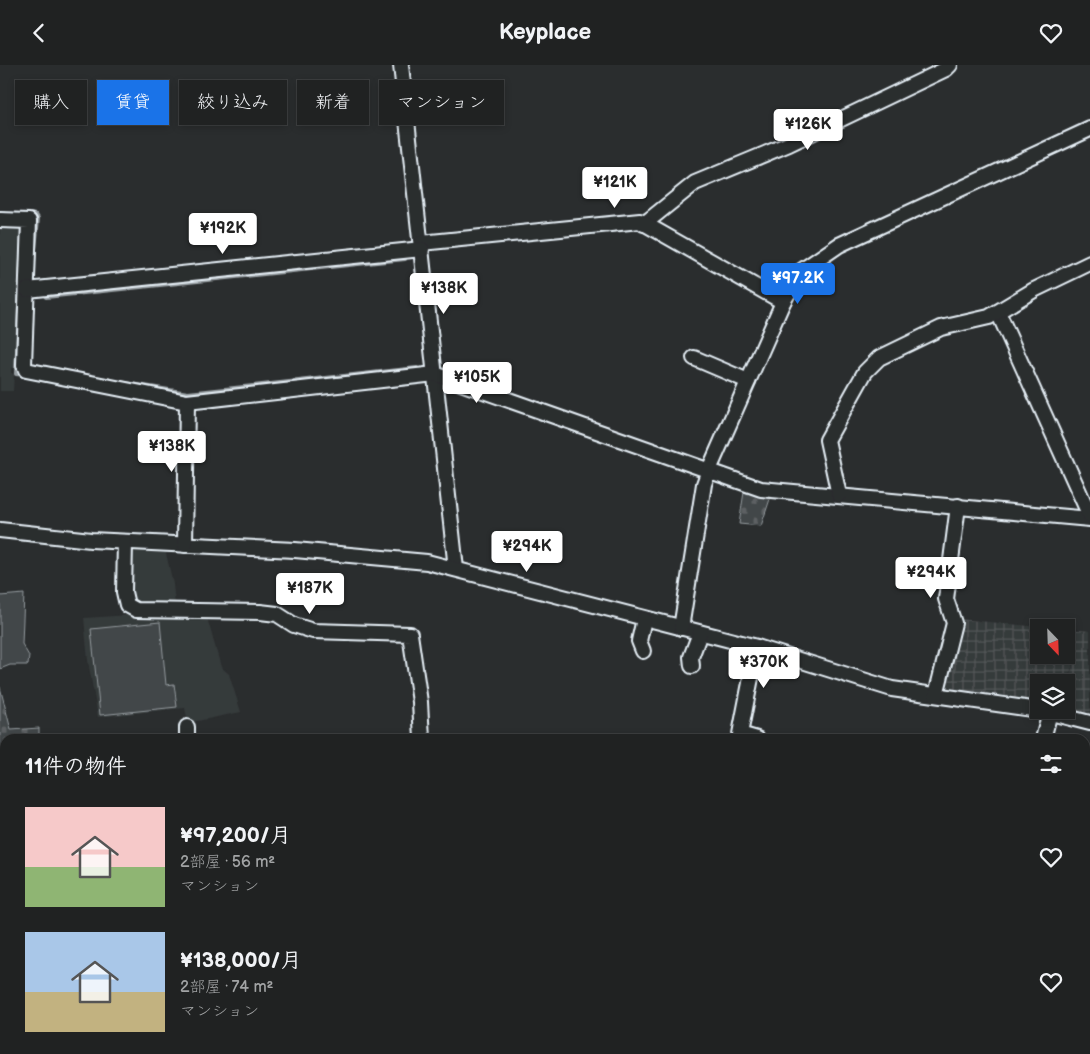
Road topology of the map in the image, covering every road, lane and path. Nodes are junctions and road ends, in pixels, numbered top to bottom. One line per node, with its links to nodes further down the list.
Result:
1 (401, 65): 6 (street)
2 (950, 65): 5 (street)
3 (1090, 129): 9 (street)
4 (0, 221): 8 (street)
5 (644, 224): 6 (street); 9 (street)
6 (422, 246): 8 (street); 12 (street)
7 (1090, 263): 10 (street)
8 (27, 290): 14 (street)
9 (783, 302): 13 (street)
10 (998, 312): 16 (street); 18 (street)
11 (694, 358): 13 (street)
12 (435, 374): 14 (street); 15 (street); 22 (street)
13 (748, 381): 15 (street)
14 (187, 402): 21 (street)
15 (710, 470): 16 (street); 24 (street)
16 (839, 495): 17 (street)
17 (958, 507): 18 (street); 29 (street)
18 (1090, 517)
19 (0, 529): 20 (street)
20 (124, 542): 21 (street); 34 (street)
21 (185, 545): 22 (street)
22 (456, 569): 23 (street)
23 (644, 619): 24 (street); 27 (street)
24 (681, 628): 25 (street)
25 (700, 633): 26 (street); 28 (street)
26 (757, 647): 29 (street); 35 (street)
27 (644, 651)
28 (692, 666)
29 (936, 695): 30 (street)
30 (1030, 708)
31 (1043, 719): 36 (street)
32 (1075, 719): 33 (street)
33 (1090, 723)
34 (422, 734)
35 (740, 734)
36 (1043, 734)

